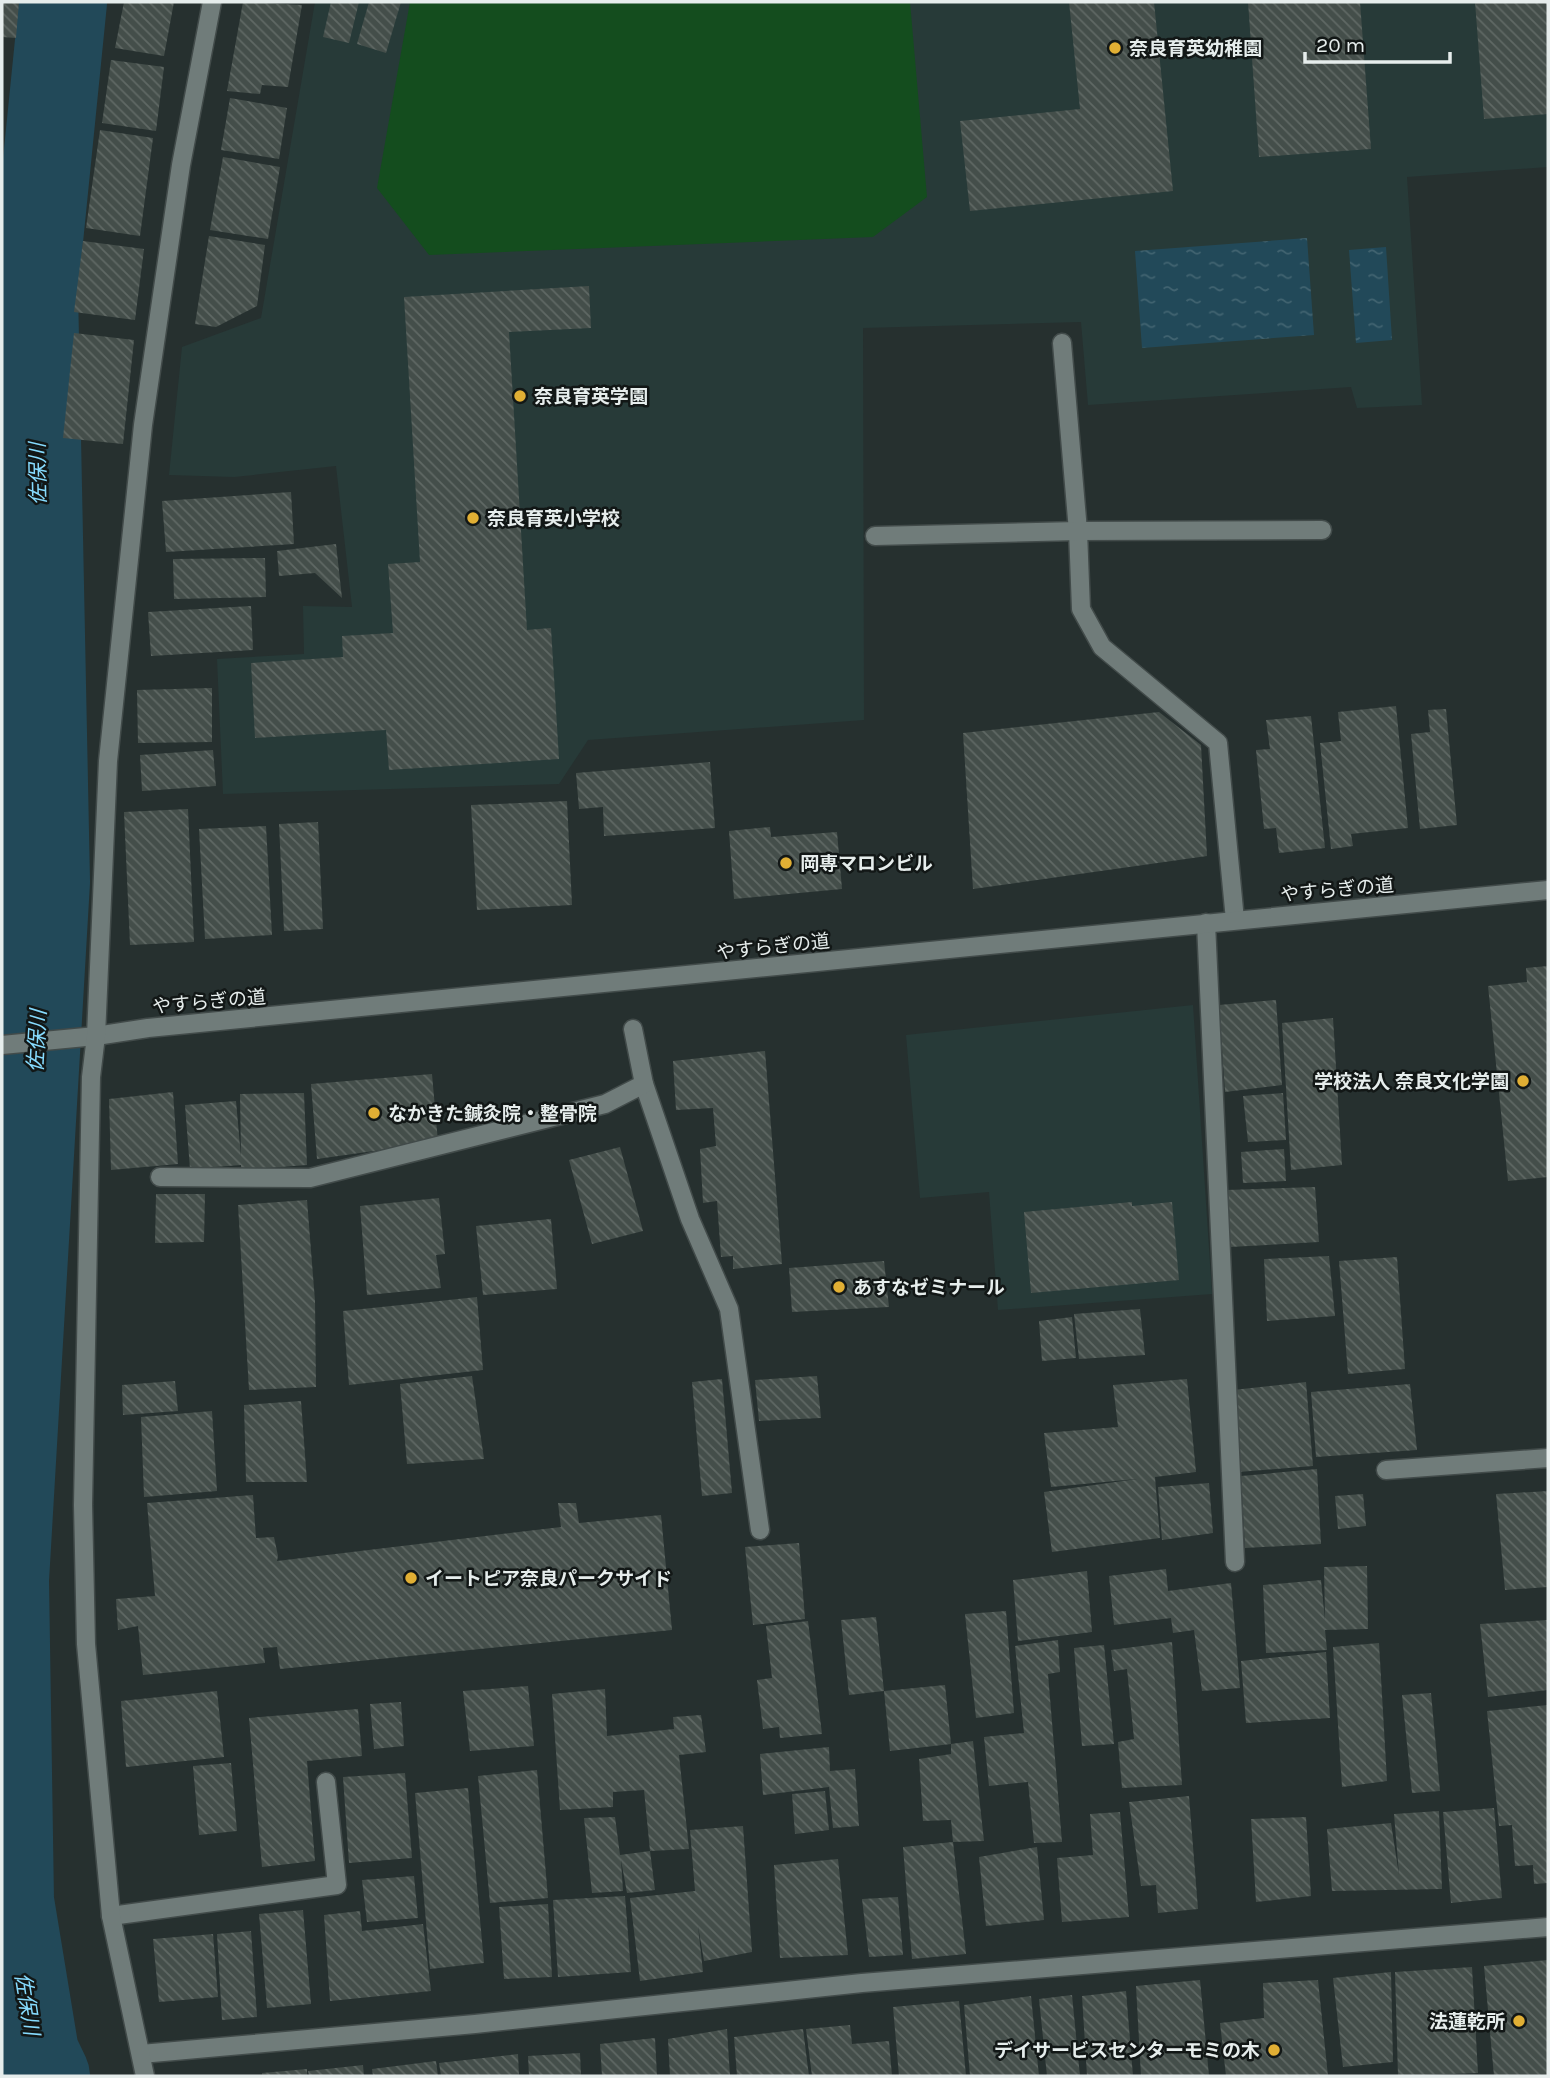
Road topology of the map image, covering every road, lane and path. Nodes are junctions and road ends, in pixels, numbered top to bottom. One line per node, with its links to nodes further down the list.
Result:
1 (212, 2): 10 (street)
2 (1062, 342): 4 (street)
3 (1322, 530): 4 (street)
4 (1078, 531): 5 (street); 7 (street)
5 (875, 536)
6 (1548, 890): 7 (street, やすらぎの道)
7 (1235, 920): 8 (street, やすらぎの道)
8 (1206, 923): 10 (street, やすらぎの道); 17 (street)
9 (633, 1029): 12 (street)
10 (96, 1036): 11 (street, やすらぎの道); 19 (street)
11 (2, 1045)
12 (644, 1084): 13 (street); 16 (street)
13 (160, 1177)
14 (1548, 1458): 15 (street)
15 (1386, 1470)
16 (760, 1530)
17 (1235, 1562)
18 (326, 1782): 19 (street)
19 (111, 1916): 21 (street)
20 (1548, 1927): 21 (street)
21 (141, 2054): 22 (street)
22 (145, 2076)

